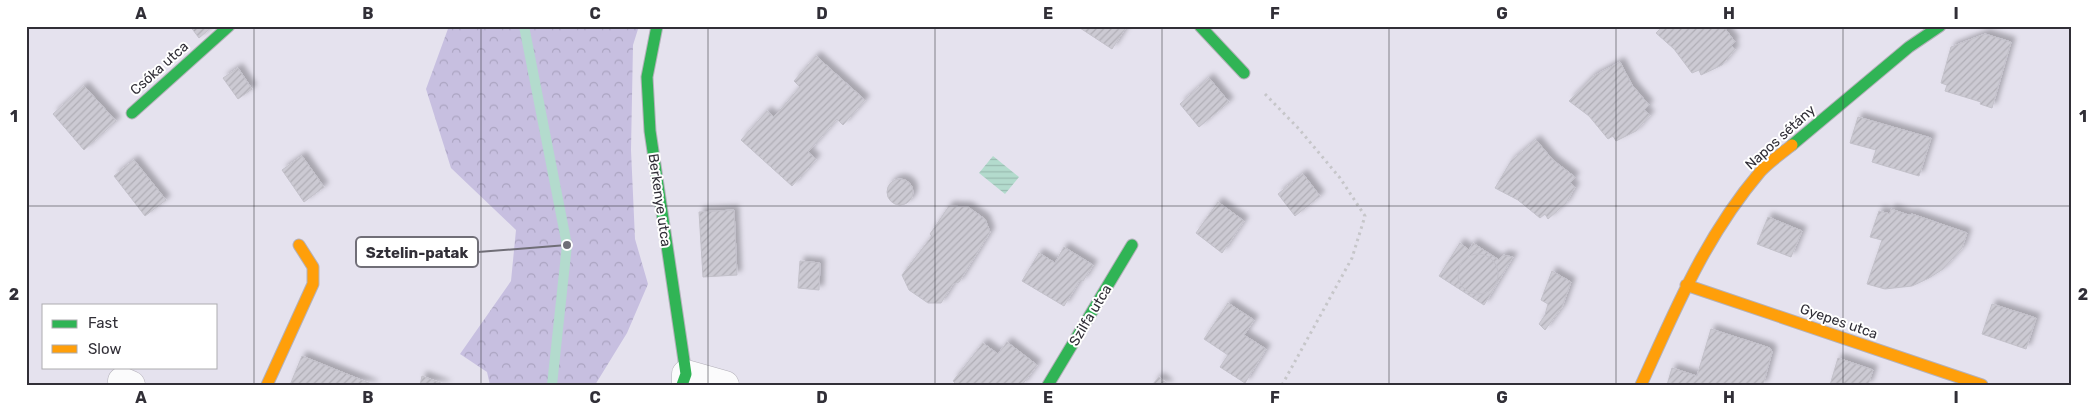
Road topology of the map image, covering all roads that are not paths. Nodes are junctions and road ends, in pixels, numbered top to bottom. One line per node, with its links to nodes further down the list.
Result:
1 (229, 26): 6 (street, Csóka utca)
2 (657, 26): 10 (street, Berkenye utca)
3 (1200, 26): 5 (street)
4 (1940, 26): 9 (street, Napos sétány)
5 (1244, 73)
6 (132, 113)
7 (299, 245): 11 (street)
8 (1132, 245): 13 (street, Szilfa utca)
9 (1686, 286): 14 (street, Napos sétány); 15 (street, Gyepes utca)
10 (685, 381): 12 (street)
11 (266, 385)
12 (725, 385)
13 (1048, 385)
14 (1640, 385)
15 (1982, 385)

